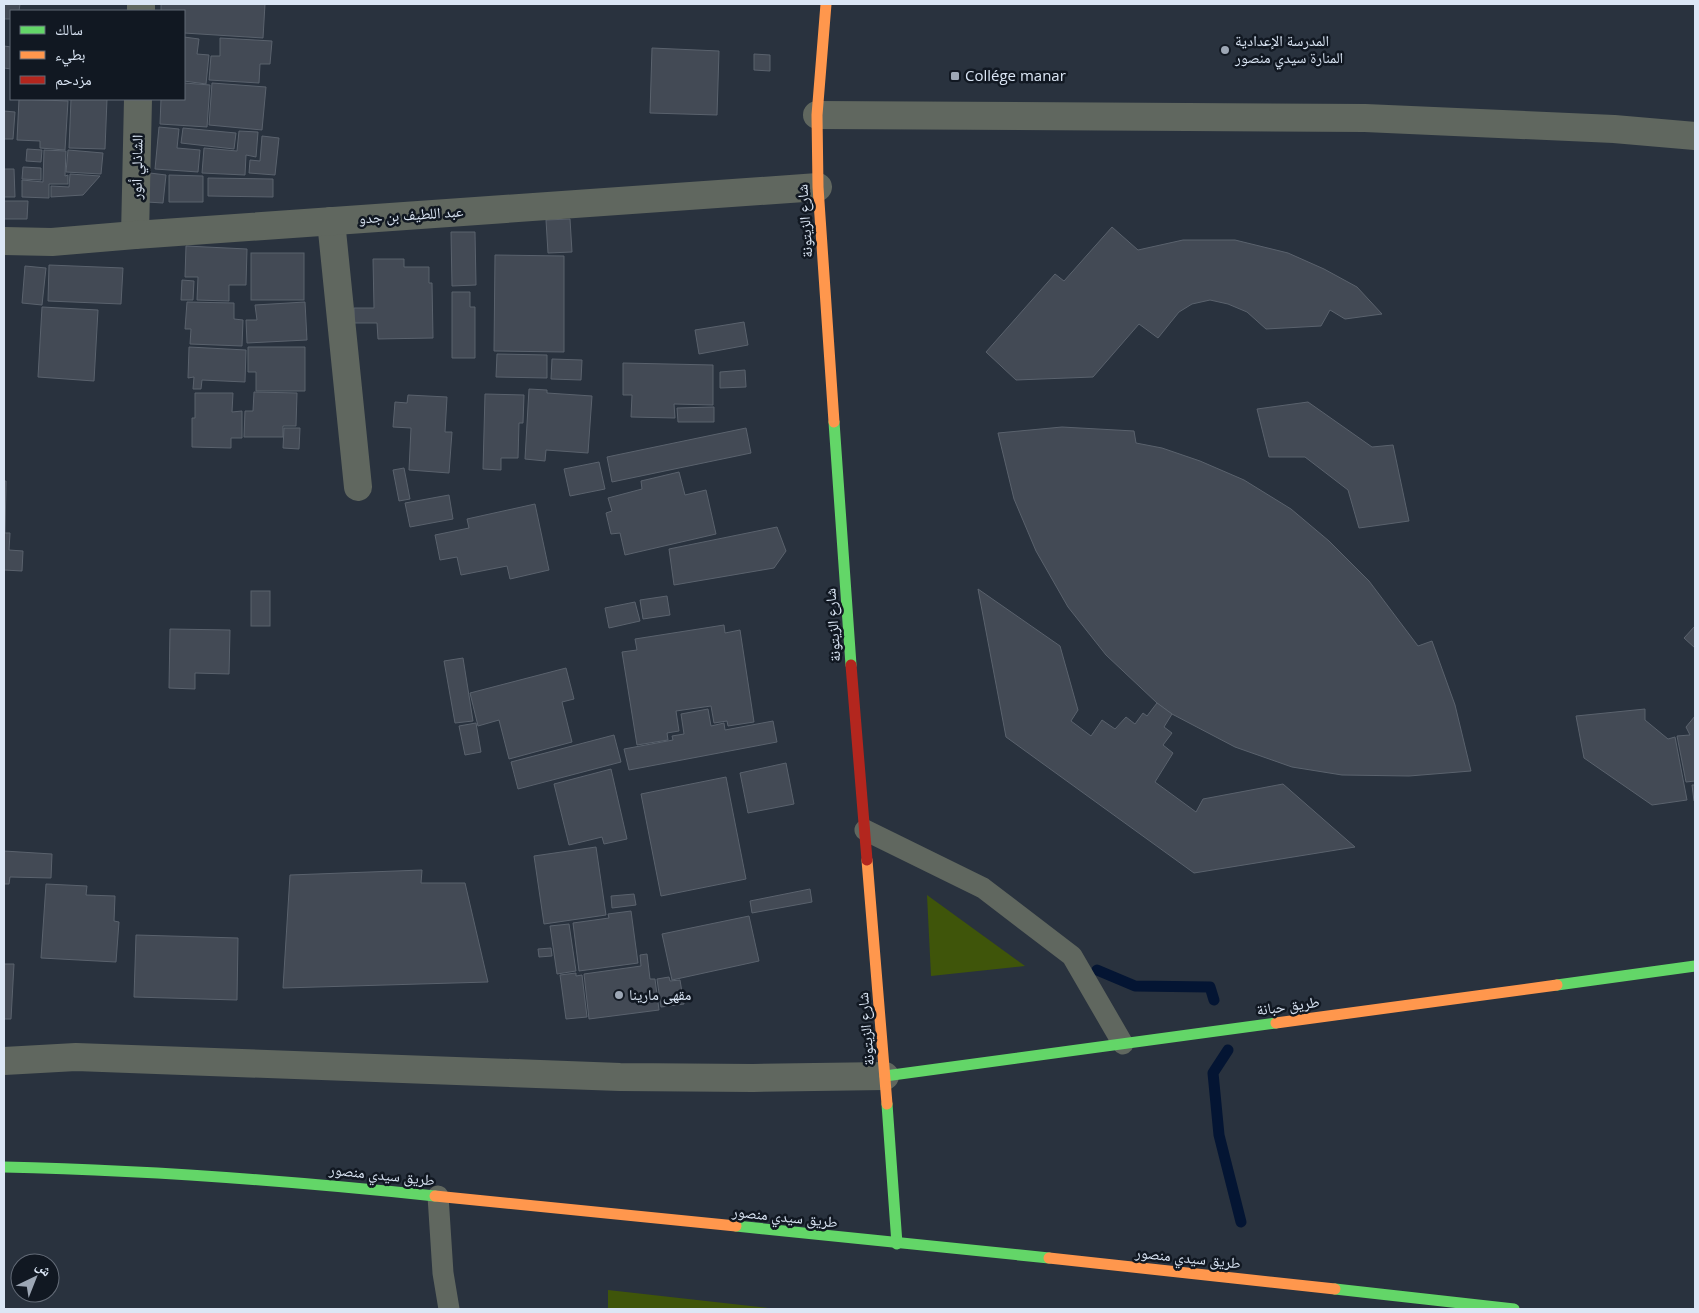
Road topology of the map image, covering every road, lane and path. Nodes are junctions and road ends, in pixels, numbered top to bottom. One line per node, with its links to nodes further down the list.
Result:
1 (826, 4): 3 (street, شارع الزيتونة)
2 (138, 100): 7 (street, الشاذلي أنور)
3 (817, 115): 4 (street); 5 (street, شارع الزيتونة)
4 (1695, 136)
5 (818, 187): 6 (street, عبد اللطيف بن جدو); 10 (street, شارع الزيتونة)
6 (331, 221): 7 (street, عبد اللطيف بن جدو); 9 (street)
7 (135, 235): 8 (street, عبد اللطيف بن جدو)
8 (4, 241)
9 (358, 487)
10 (865, 830): 12 (lane); 14 (street, شارع الزيتونة)
11 (1695, 966): 12 (street, طريق حبانة)
12 (1123, 1044): 14 (street, طريق حبانة)
13 (4, 1061): 14 (street)
14 (885, 1076): 19 (street, شارع الزيتونة)
15 (4, 1167): 16 (street, طريق سيدي منصور)
16 (51, 1168): 17 (street, طريق سيدي منصور); 18 (street, طريق سيدي منصور)
17 (4, 1178)
18 (438, 1196): 19 (street, طريق سيدي منصور); 20 (lane)
19 (897, 1244): 21 (street, طريق سيدي منصور)
20 (449, 1309)
21 (1514, 1309)

